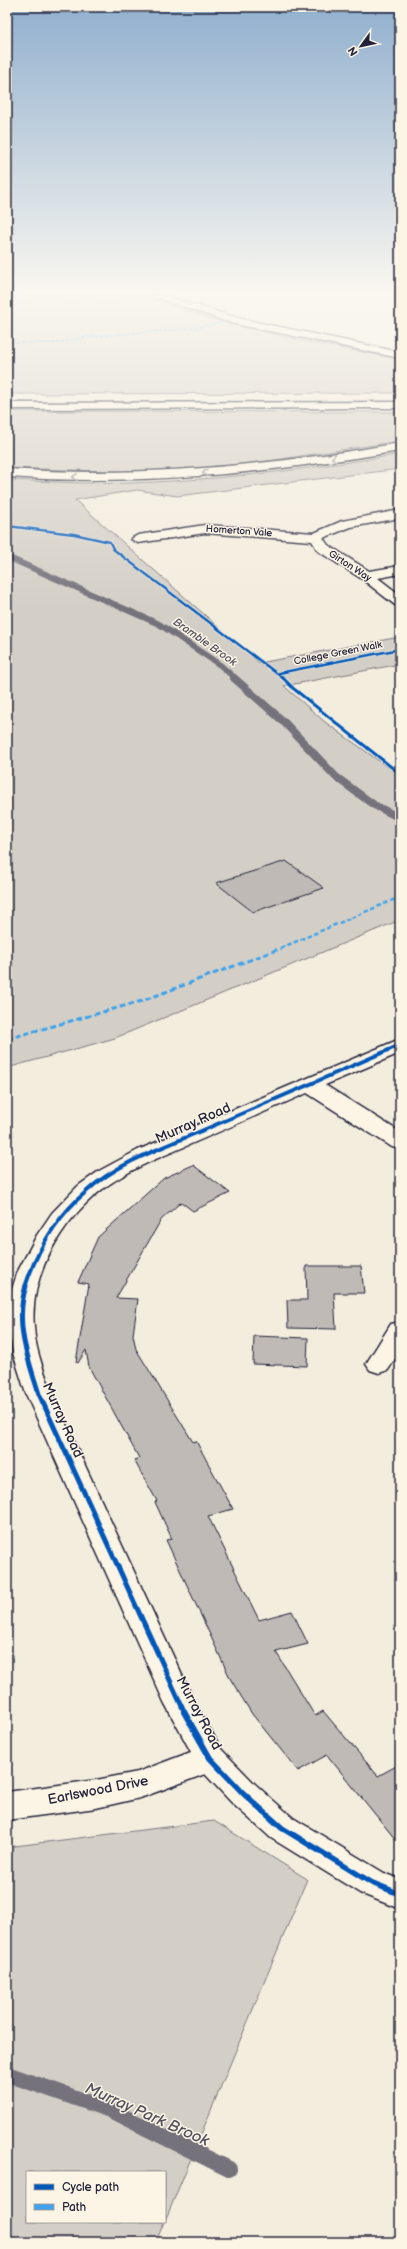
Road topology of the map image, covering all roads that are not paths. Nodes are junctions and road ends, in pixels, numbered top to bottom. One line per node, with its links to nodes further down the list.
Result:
1 (400, 405): 2 (main road)
2 (7, 406)
3 (400, 447): 4 (main road, one-way to 4)
4 (7, 474)
5 (400, 514): 6 (main road, Girton Way)
6 (316, 537): 7 (main road, Homerton Vale); 9 (main road, Girton Way)
7 (138, 538)
8 (400, 570): 9 (main road)
9 (367, 576): 10 (main road, Girton Way)
10 (400, 602)
11 (400, 1045): 12 (main road, Murray Road)
12 (308, 1084): 13 (main road); 16 (main road, Murray Road)
13 (400, 1142)
14 (400, 1330): 15 (main road)
15 (378, 1364)
16 (210, 1758): 17 (main road, Earlswood Drive); 18 (main road, Murray Road)
17 (7, 1806)
18 (400, 1894)

